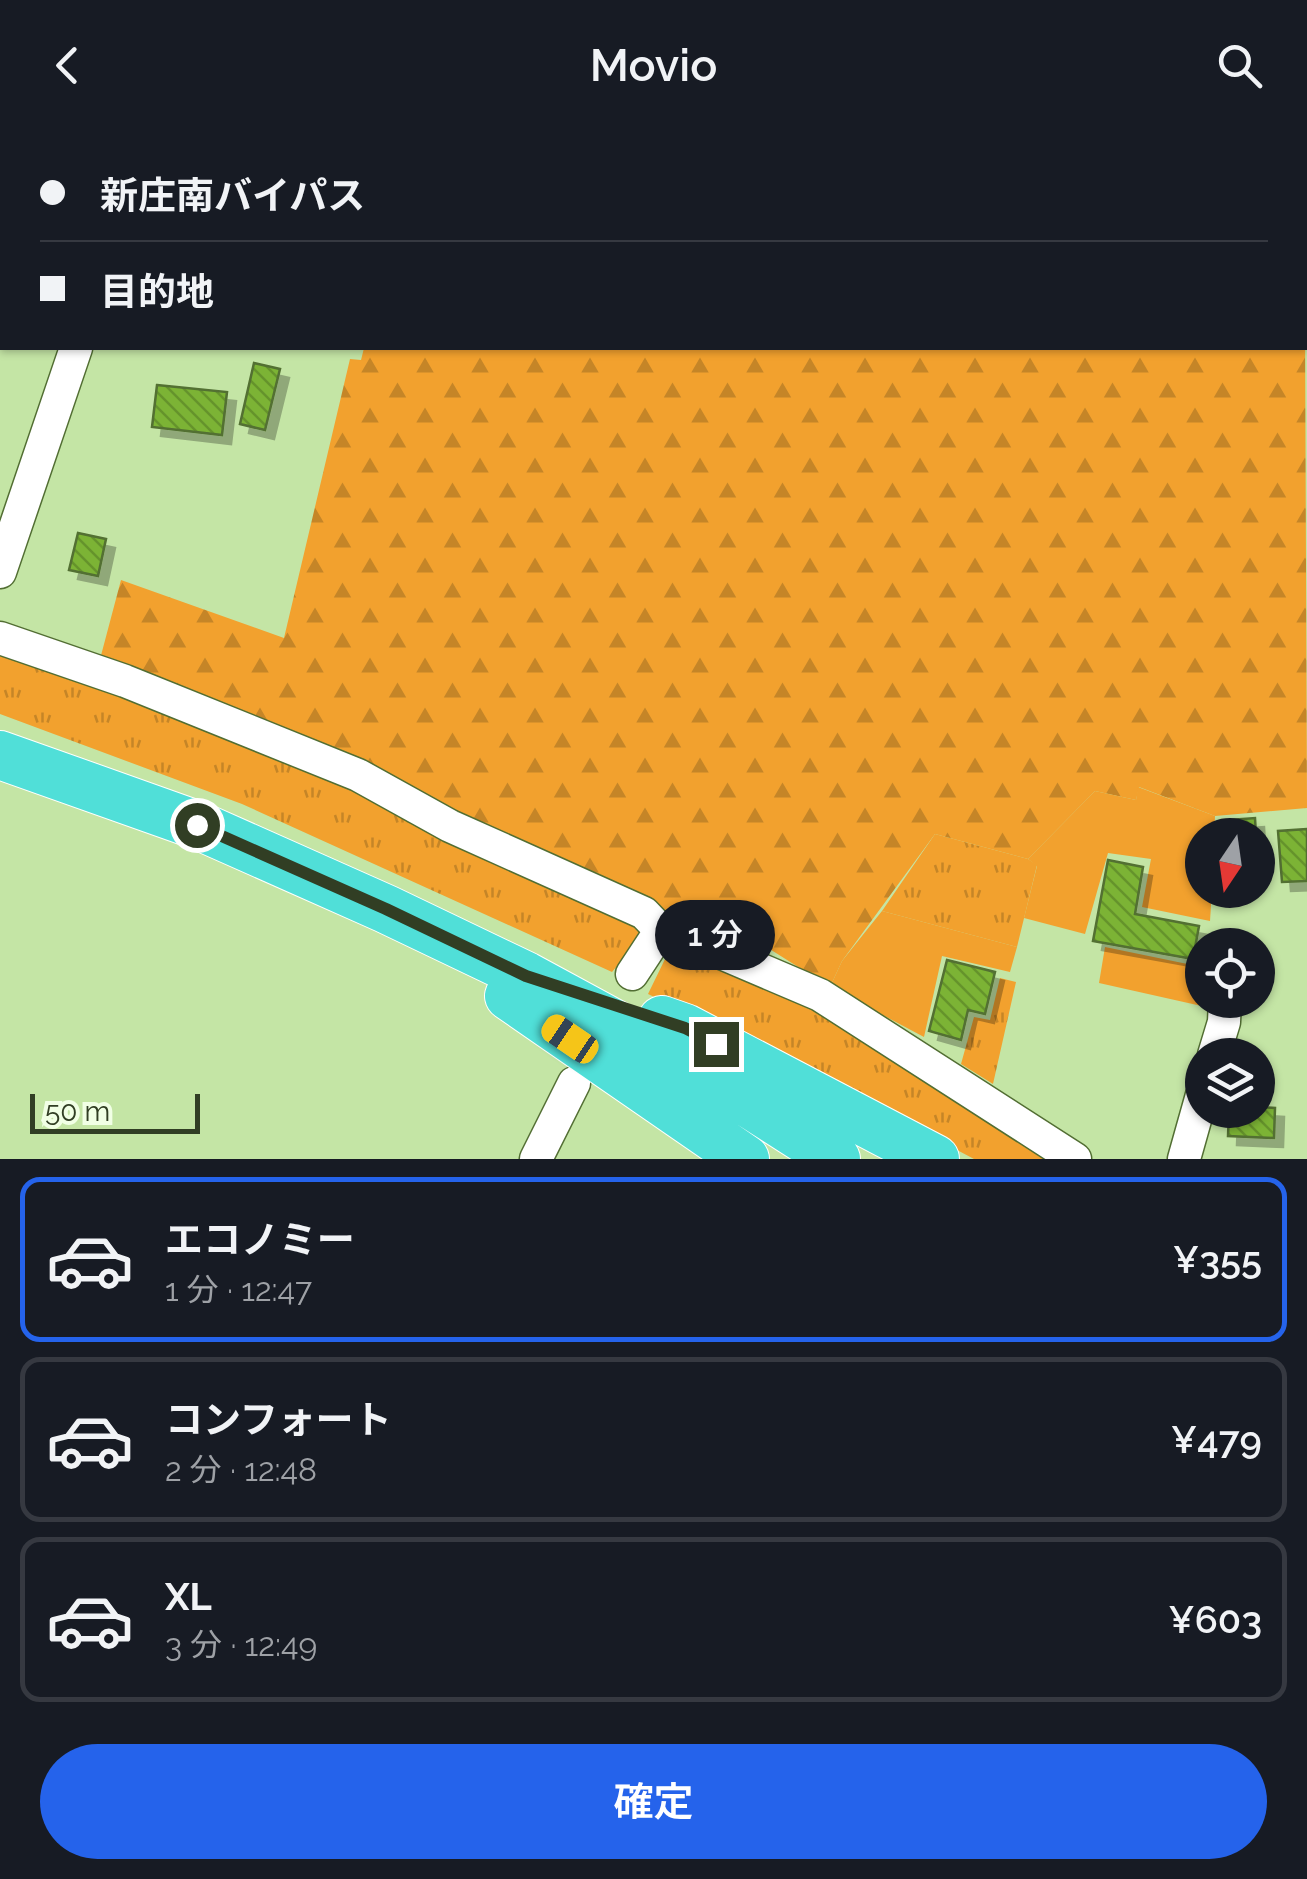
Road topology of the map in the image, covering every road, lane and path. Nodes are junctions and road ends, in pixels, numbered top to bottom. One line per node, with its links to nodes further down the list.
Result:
1 (75, 350): 2 (street)
2 (0, 572)
3 (0, 638): 6 (street)
4 (2, 756): 5 (highway)
5 (386, 909): 8 (highway); 12 (highway)
6 (666, 936): 7 (street); 15 (street)
7 (632, 974)
8 (526, 976): 13 (highway); 14 (highway)
9 (574, 1083): 11 (street)
10 (1193, 1128): 16 (street)
11 (536, 1159)
12 (745, 1159)
13 (836, 1159)
14 (934, 1159)
15 (1075, 1159)
16 (1184, 1159)

